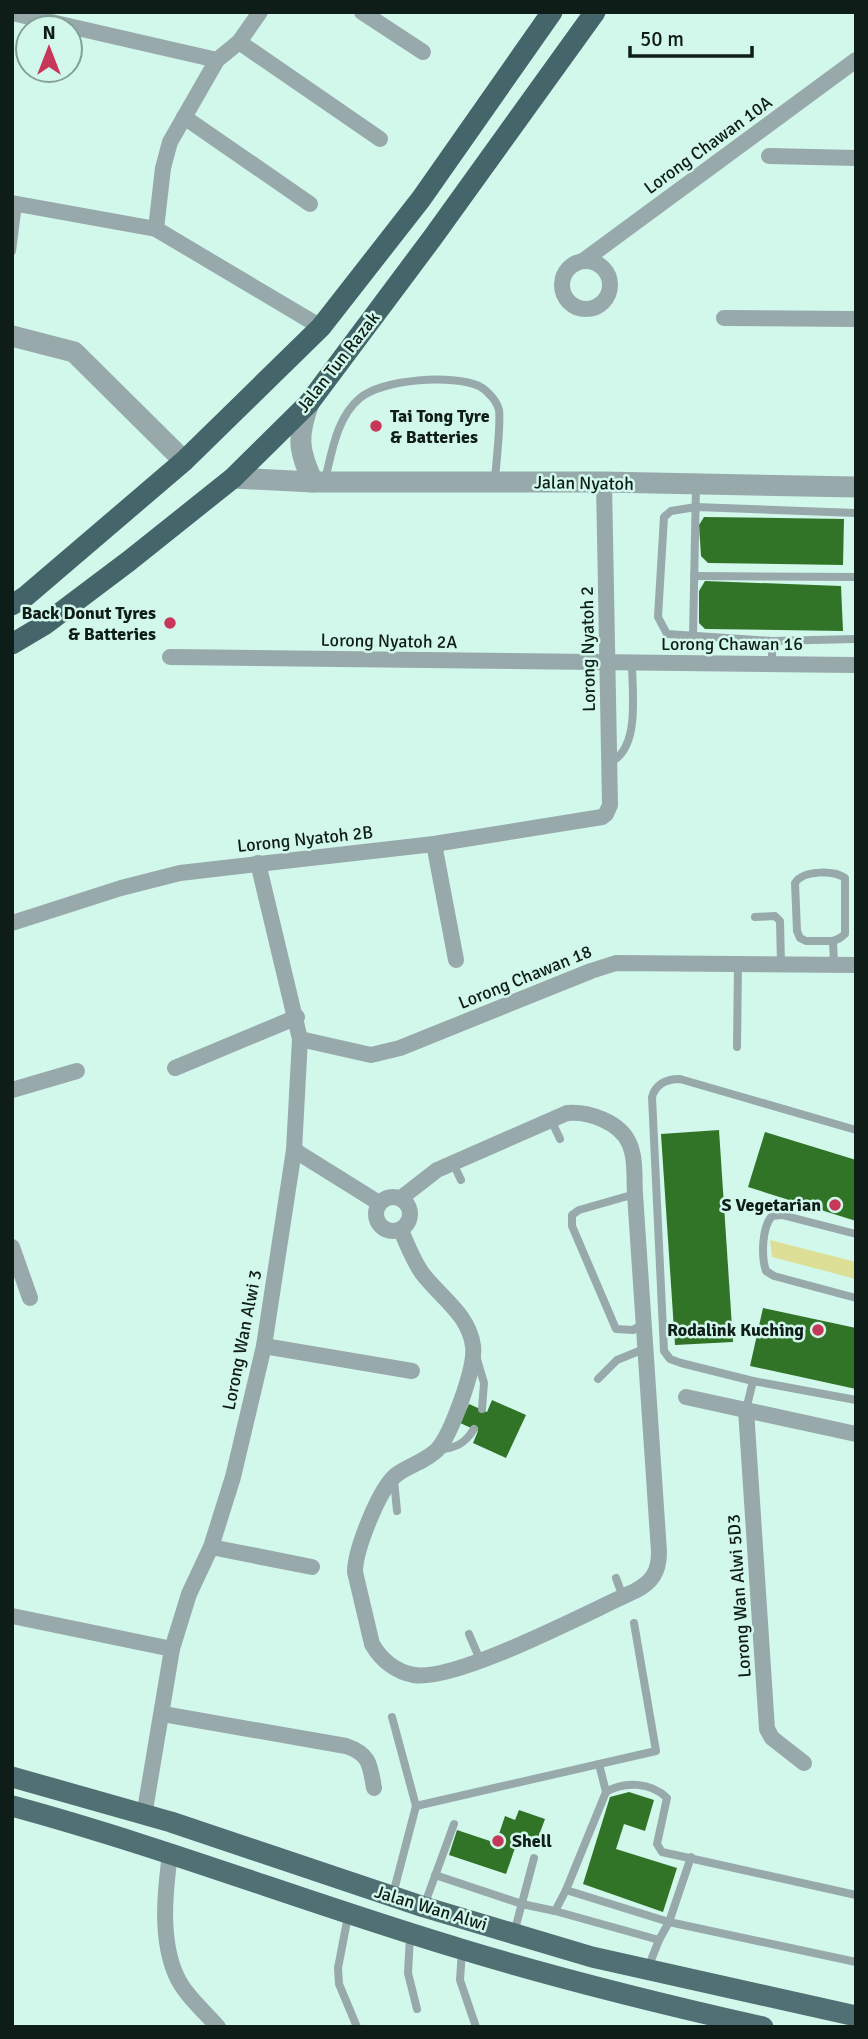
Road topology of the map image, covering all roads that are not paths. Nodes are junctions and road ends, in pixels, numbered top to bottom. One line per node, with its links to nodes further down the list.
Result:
1 (260, 12): 6 (street)
2 (362, 12): 7 (street)
3 (552, 12): 21 (highway, Jalan Tun Razak)
4 (595, 12): 23 (highway, Jalan Tun Razak)
5 (12, 13): 8 (street)
6 (239, 42): 8 (street); 11 (street)
7 (423, 52)
8 (217, 60): 10 (street)
9 (856, 60): 18 (street, Lorong Chawan 10A)
10 (184, 117): 15 (street); 16 (street)
11 (380, 139)
12 (769, 156): 13 (street)
13 (856, 158)
14 (15, 203): 16 (street); 17 (lane)
15 (310, 204)
16 (156, 229): 21 (street)
17 (12, 251)
18 (583, 261)
19 (724, 318): 20 (street)
20 (856, 319)
21 (321, 327): 24 (highway, Jalan Tun Razak)
22 (12, 336): 24 (street)
23 (309, 403): 25 (highway, Jalan Tun Razak); 26 (street)
24 (184, 461): 35 (highway, Jalan Tun Razak)
25 (233, 478): 26 (street, Jalan Nyatoh); 39 (highway, Jalan Tun Razak)
26 (318, 482): 27 (street, Jalan Nyatoh); 27 (lane)
27 (495, 482): 28 (street, Jalan Nyatoh)
28 (604, 482): 29 (street, Jalan Nyatoh); 41 (street, Lorong Nyatoh 2)
29 (696, 485): 30 (street, Jalan Nyatoh); 31 (lane)
30 (856, 487)
31 (696, 507): 32 (lane); 33 (lane); 36 (lane)
32 (856, 513)
33 (694, 576): 34 (lane); 36 (lane)
34 (856, 577)
35 (12, 605)
36 (693, 638): 38 (lane)
37 (856, 639): 38 (lane)
38 (772, 641): 43 (lane)
39 (12, 645)
40 (170, 657): 41 (street, Lorong Nyatoh 2A)
41 (607, 663): 42 (street, Lorong Chawan 16); 45 (street, Lorong Nyatoh 2)
42 (632, 663): 43 (street, Lorong Chawan 16); 45 (lane)
43 (772, 663): 44 (street, Lorong Chawan 16)
44 (856, 665)
45 (609, 764): 46 (street, Lorong Nyatoh 2)
46 (606, 814): 47 (street, Lorong Nyatoh 2B)
47 (434, 844): 48 (street, Lorong Nyatoh 2B); 52 (street)
48 (258, 863): 50 (street, Lorong Nyatoh 2B); 57 (street, Lorong Wan Alwi 3)
49 (755, 917): 54 (lane)
50 (12, 923)
51 (833, 941): 51 (lane); 55 (lane)
52 (456, 960)
53 (738, 964): 54 (street, Lorong Chawan 18); 58 (street, Lorong Chawan 18); 59 (lane)
54 (781, 964): 55 (street, Lorong Chawan 18)
55 (834, 964): 56 (street, Lorong Chawan 18)
56 (856, 965)
57 (297, 1017): 58 (street, Lorong Wan Alwi 3); 60 (street)
58 (300, 1039): 66 (street, Lorong Wan Alwi 3)
59 (737, 1047)
60 (175, 1068)
61 (78, 1071): 62 (street)
62 (12, 1090)
63 (551, 1120): 65 (lane); 67 (street); 69 (street)
64 (856, 1130): 83 (lane)
65 (560, 1139)
66 (294, 1150): 71 (street); 78 (street, Lorong Wan Alwi 3)
67 (453, 1163): 68 (lane); 70 (street)
68 (461, 1180)
69 (635, 1194): 77 (street); 77 (lane)
70 (401, 1198): 71 (street); 72 (street)
71 (379, 1203): 72 (street)
72 (401, 1230): 79 (street)
73 (856, 1234): 76 (lane)
74 (12, 1247): 75 (street)
75 (30, 1298)
76 (856, 1298)
77 (643, 1324): 80 (street)
78 (264, 1346): 81 (street); 93 (street, Lorong Wan Alwi 3)
79 (473, 1346): 86 (lane); 90 (street)
80 (645, 1349): 82 (lane); 96 (street)
81 (412, 1371)
82 (598, 1379)
83 (753, 1381): 85 (lane); 87 (lane)
84 (686, 1397): 87 (street)
85 (856, 1400)
86 (482, 1409)
87 (746, 1410): 89 (street); 104 (street, Lorong Wan Alwi 5D3)
88 (474, 1429): 90 (lane)
89 (856, 1434)
90 (436, 1451): 91 (street)
91 (394, 1477): 92 (lane); 101 (street)
92 (397, 1511)
93 (211, 1547): 94 (street); 100 (street, Lorong Wan Alwi 3)
94 (312, 1567)
95 (616, 1578): 96 (lane)
96 (623, 1597): 101 (street)
97 (12, 1616): 100 (street)
98 (634, 1623): 105 (lane)
99 (469, 1634): 101 (lane)
100 (172, 1649): 102 (street, Lorong Wan Alwi 3)
101 (480, 1660)
102 (163, 1714): 107 (street); 111 (street, Lorong Wan Alwi 3)
103 (392, 1717): 110 (lane)
104 (804, 1763)
105 (599, 1764): 108 (lane); 110 (lane)
106 (12, 1777): 111 (main road, Jalan Wan Alwi)
107 (374, 1788)
108 (606, 1792): 114 (lane); 117 (lane)
109 (12, 1806): 113 (main road, Jalan Wan Alwi)
110 (415, 1806): 119 (lane)
111 (144, 1816): 119 (main road, Jalan Wan Alwi)
112 (454, 1824): 116 (lane)
113 (170, 1854): 123 (main road, Jalan Wan Alwi); 133 (street)
114 (691, 1857): 118 (lane); 124 (lane)
115 (534, 1858): 120 (lane)
116 (435, 1875): 120 (lane); 121 (lane)
117 (566, 1890): 122 (lane); 124 (lane)
118 (856, 1895)
119 (392, 1896): 121 (main road, Jalan Wan Alwi)
120 (522, 1904): 122 (lane); 126 (lane)
121 (424, 1907): 126 (main road, Jalan Wan Alwi)
122 (555, 1911): 127 (lane)
123 (349, 1913): 125 (main road, Jalan Wan Alwi); 134 (lane)
124 (669, 1922): 127 (lane); 129 (lane)
125 (411, 1933): 128 (main road, Jalan Wan Alwi); 131 (lane)
126 (514, 1933): 130 (main road, Jalan Wan Alwi)
127 (659, 1940): 130 (lane)
128 (461, 1950): 135 (lane); 136 (main road, Jalan Wan Alwi)
129 (856, 1962)
130 (647, 1971): 132 (main road, Jalan Wan Alwi)
131 (417, 2009)
132 (856, 2016)
133 (218, 2027)
134 (357, 2027)
135 (476, 2027)
136 (763, 2027)

